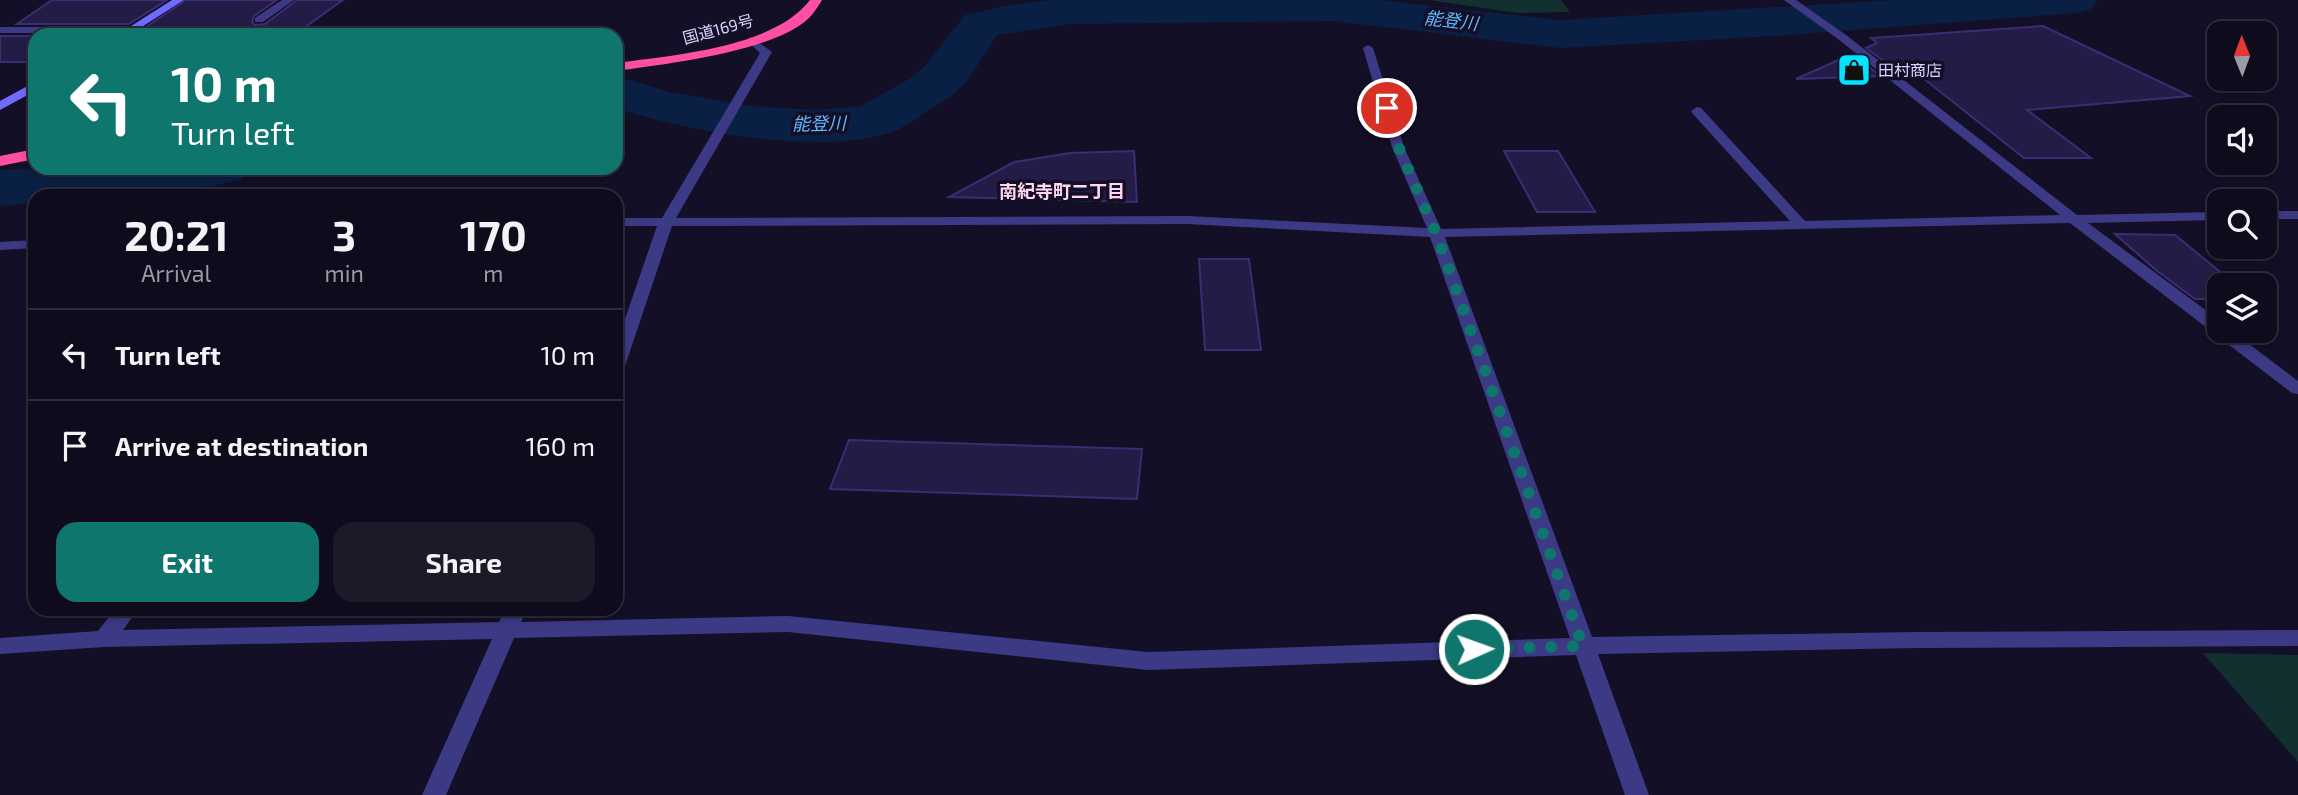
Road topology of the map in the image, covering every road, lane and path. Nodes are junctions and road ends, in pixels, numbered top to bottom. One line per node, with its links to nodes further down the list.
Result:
1 (179, 0): 6 (street)
2 (289, 0): 5 (street)
3 (816, 0): 9 (highway, 国道169号)
4 (1789, 0): 20 (street)
5 (259, 20)
6 (135, 28)
7 (0, 30): 8 (street)
8 (28, 31)
9 (751, 40): 11 (highway, 国道169号); 22 (street)
10 (1368, 48): 24 (street)
11 (623, 66)
12 (28, 90): 13 (street)
13 (0, 106)
14 (1697, 111): 23 (street)
15 (28, 155): 16 (highway)
16 (0, 161)
17 (2277, 215): 18 (street)
18 (2298, 215)
19 (2207, 216): 20 (street)
20 (2072, 218): 23 (street); 27 (street)
21 (623, 222): 22 (street)
22 (666, 222): 24 (street); 29 (street)
23 (1802, 226): 24 (street)
24 (1436, 233): 36 (street)
25 (28, 244): 26 (street)
26 (0, 246)
27 (2207, 319)
28 (2239, 343): 30 (street)
29 (623, 348)
30 (2298, 389)
31 (122, 616): 34 (street)
32 (512, 619): 34 (street); 36 (street); 37 (street)
33 (2298, 638): 36 (street)
34 (104, 639): 35 (street)
35 (0, 646)
36 (1583, 646): 38 (street)
37 (434, 795)
38 (1637, 795)

